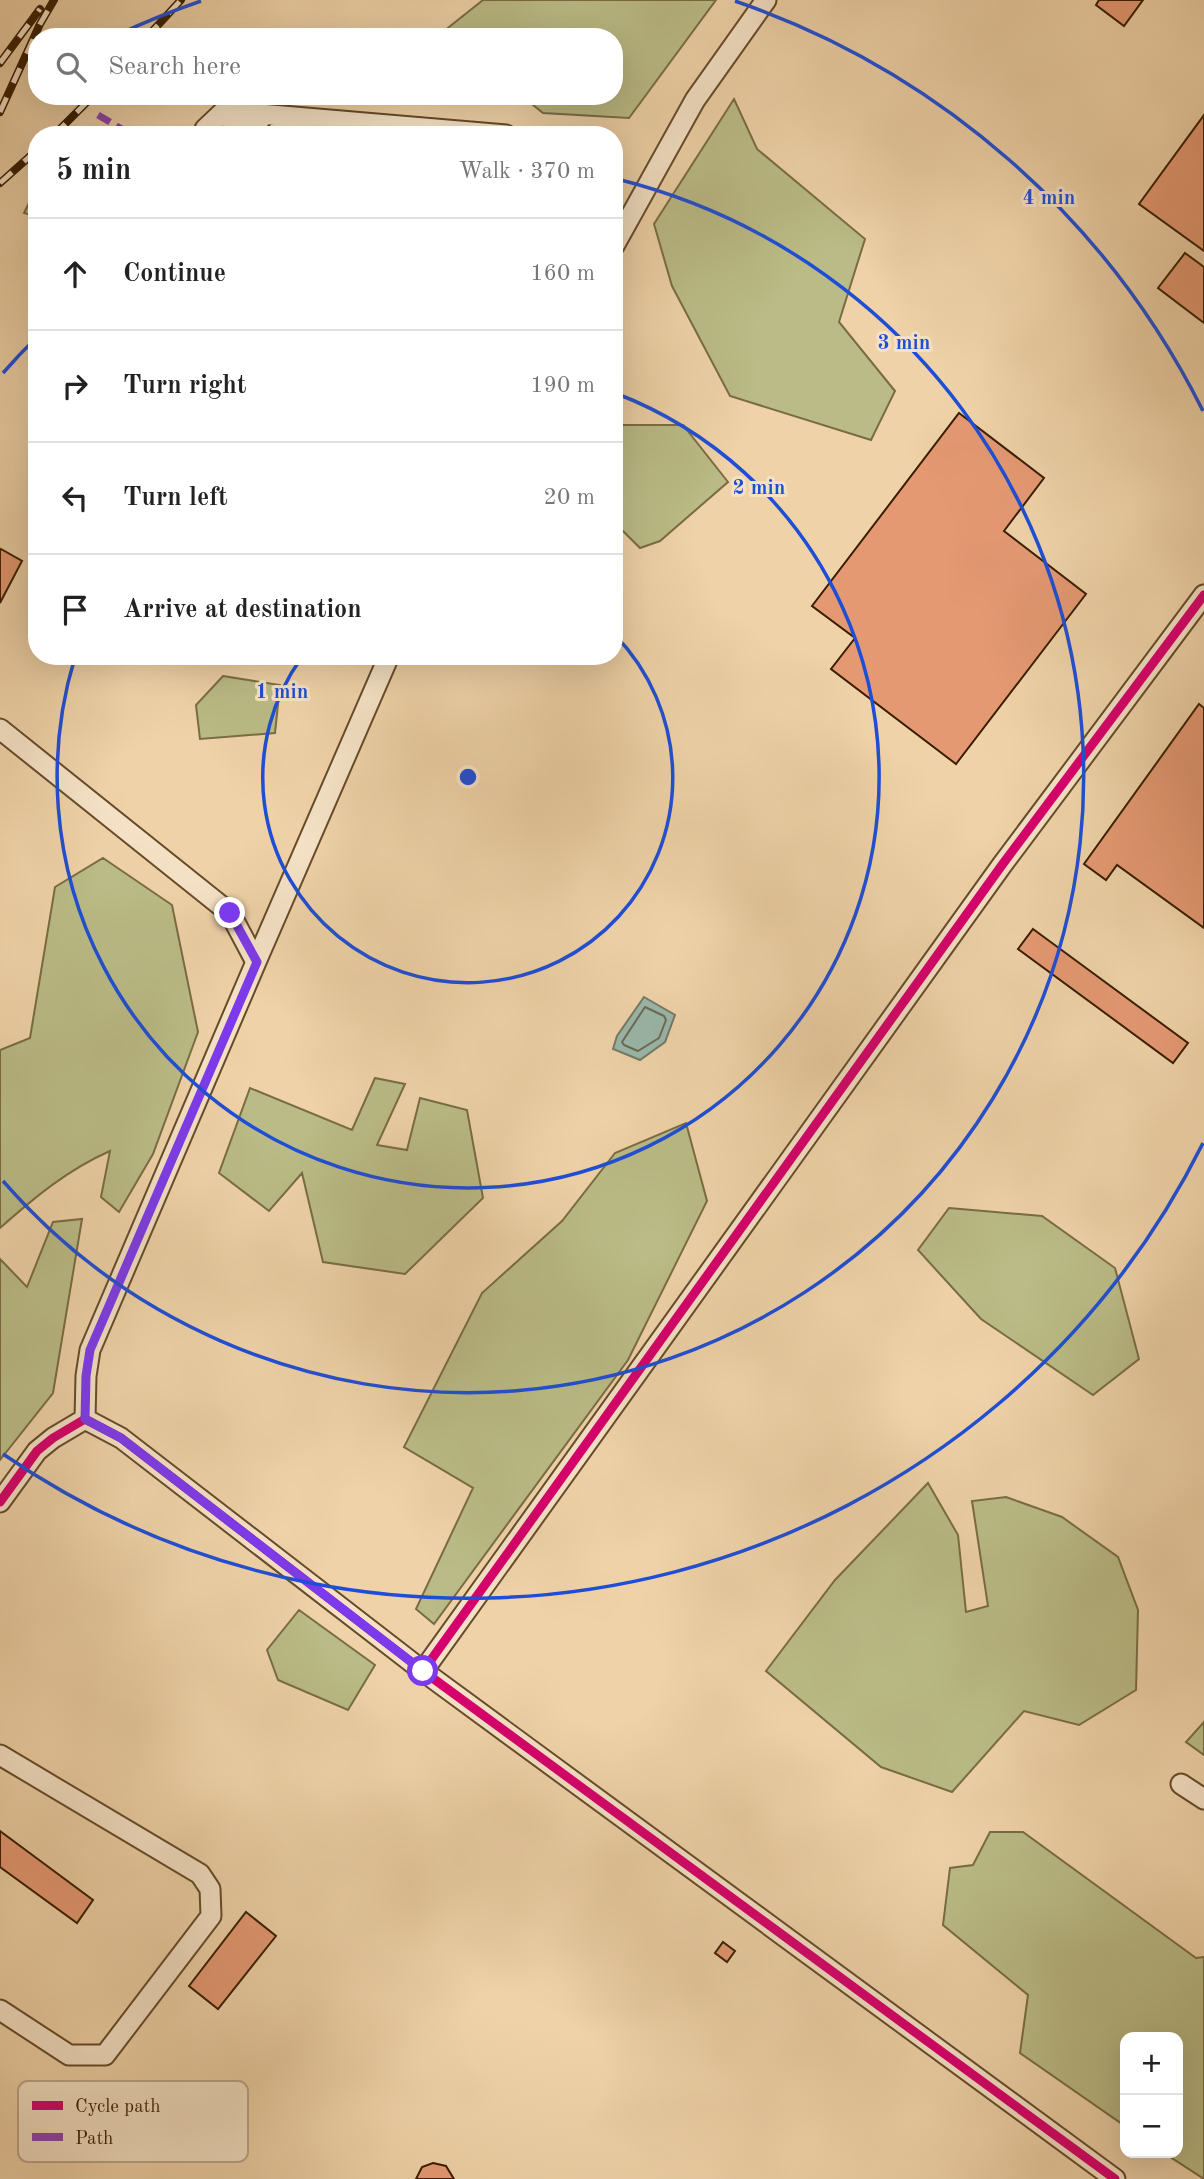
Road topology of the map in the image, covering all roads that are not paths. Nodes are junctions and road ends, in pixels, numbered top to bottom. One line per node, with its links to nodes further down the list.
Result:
1 (766, 0): 8 (street)
2 (259, 117): 3 (street); 4 (street); 5 (street); 6 (street); 7 (street)
3 (207, 126)
4 (215, 126)
5 (234, 126)
6 (234, 126)
7 (400, 126)
8 (623, 230)
9 (1204, 595): 15 (street)
10 (385, 665): 12 (street)
11 (0, 729): 12 (street)
12 (257, 962): 13 (street)
13 (85, 1419): 14 (street); 15 (street)
14 (0, 1502)
15 (423, 1671): 20 (street)
16 (0, 1755): 19 (street)
17 (1181, 1784): 18 (street)
18 (1204, 1799)
19 (0, 2010)
20 (1115, 2179)

